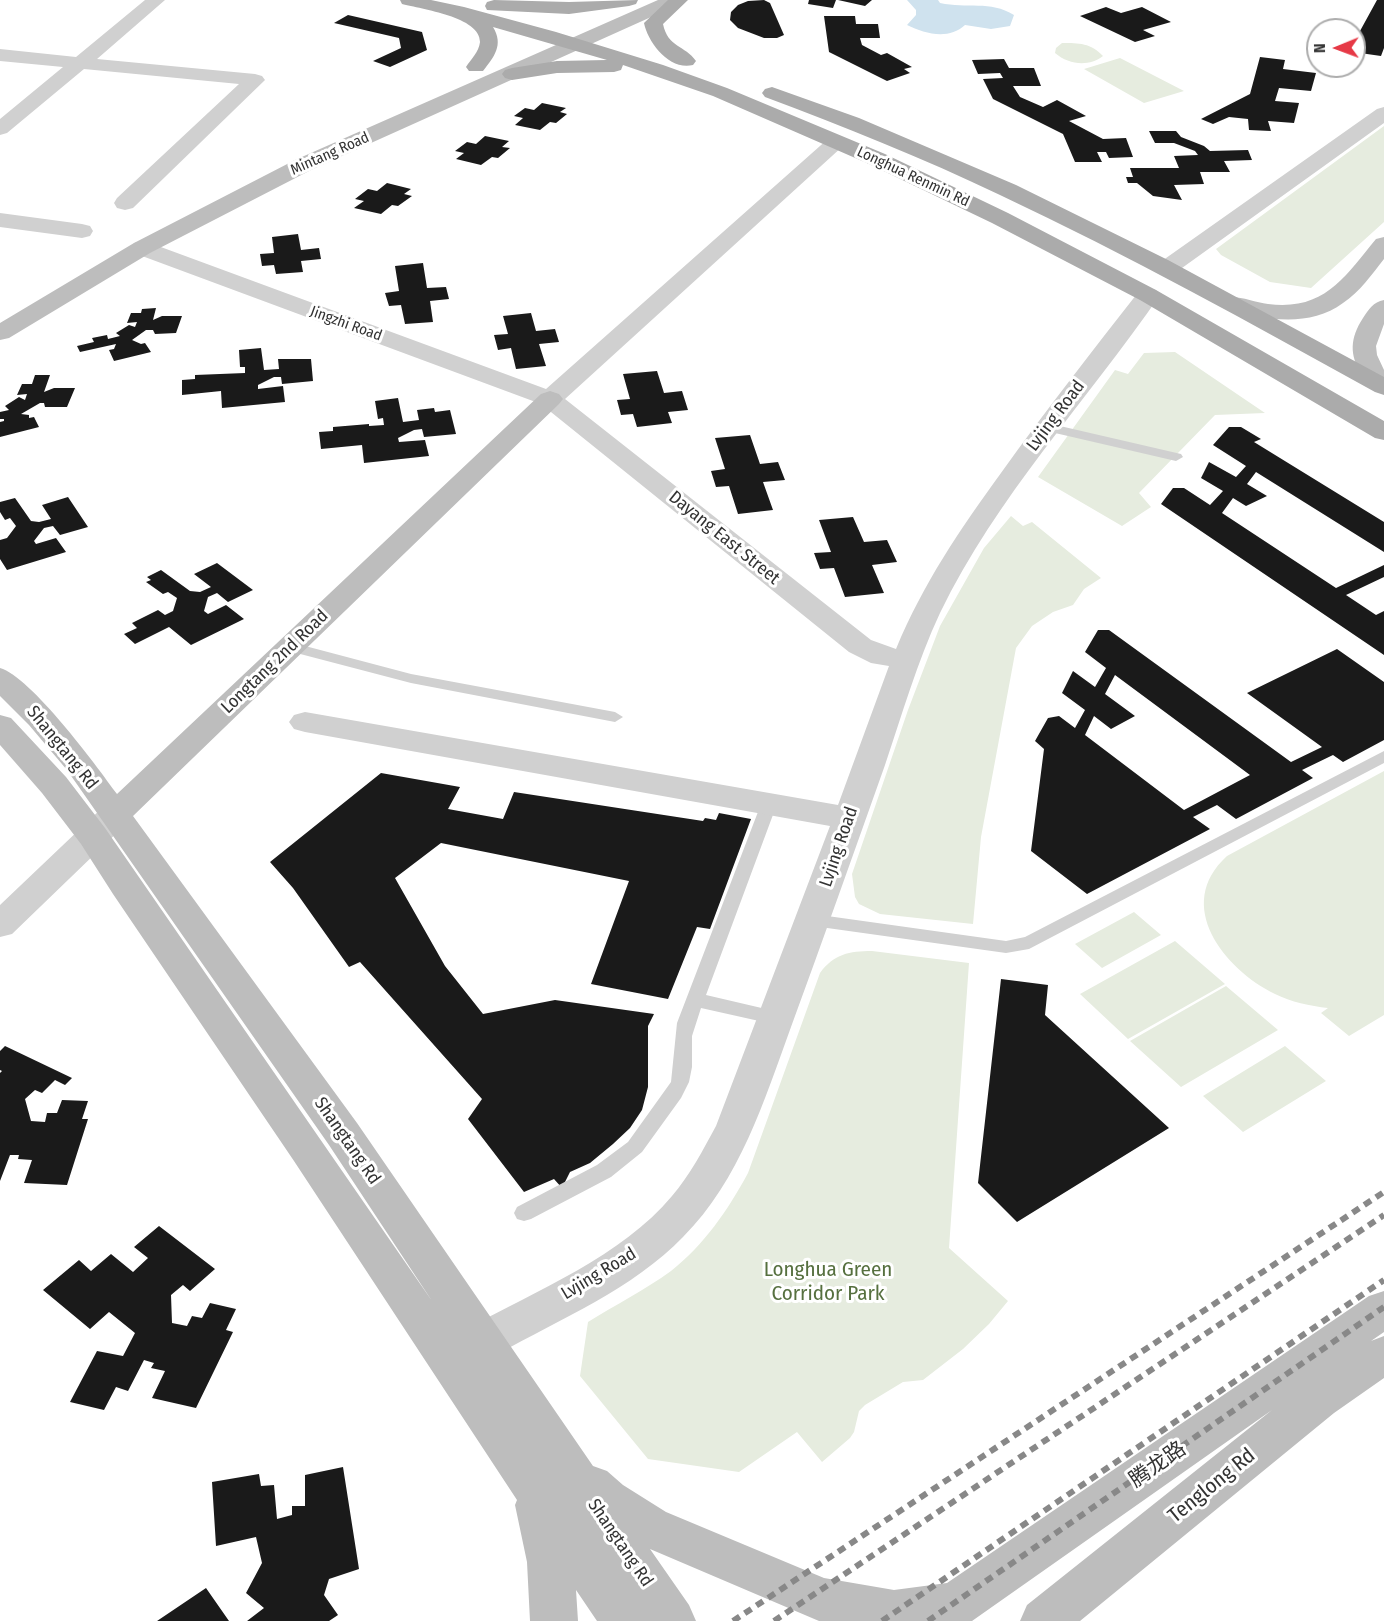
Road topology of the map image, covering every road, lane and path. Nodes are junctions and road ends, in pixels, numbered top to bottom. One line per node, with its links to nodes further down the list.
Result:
1 (156, 0): 13 (street)
2 (409, 0): 6 (main road, Longhua Renmin Rd)
3 (630, 0): 7 (main road); 9 (main road, Mintang Road)
4 (673, 0): 8 (main road)
5 (679, 0): 12 (main road)
6 (465, 6): 7 (main road, Longhua Renmin Rd); 10 (main road, Longhua Renmin Rd); 14 (main road)
7 (492, 6): 9 (main road, Longhua Renmin Rd)
8 (600, 33): 9 (main road, Longhua Renmin Rd); 12 (main road, Longhua Renmin Rd)
9 (574, 35): 10 (main road, Mintang Road); 15 (main road, Longhua Renmin Rd); 16 (main road, Mintang Road)
10 (549, 36): 14 (main road, Mintang Road)
11 (0, 55): 13 (street)
12 (686, 61): 26 (main road, Longhua Renmin Rd)
13 (80, 63): 18 (street); 20 (street)
14 (476, 67): 23 (main road, Mintang Road)
15 (656, 69): 16 (main road); 19 (main road, Longhua Renmin Rd)
16 (512, 74): 23 (main road, Mintang Road)
17 (1384, 113): 26 (street)
18 (0, 129)
19 (836, 142): 27 (main road, Longhua Renmin Rd); 32 (street)
20 (125, 203)
21 (0, 220): 22 (street)
22 (82, 231)
23 (131, 239): 25 (main road, Mintang Road); 30 (main road, Mintang Road); 32 (street, Jingzhi Road)
24 (1384, 244): 28 (main road)
25 (77, 261)
26 (1167, 268): 28 (main road, Longhua Renmin Rd)
27 (1148, 295): 33 (street, Lvjing Road); 34 (main road, Longhua Renmin Rd)
28 (1231, 303): 31 (main road, Longhua Renmin Rd)
29 (1384, 307): 31 (main road)
30 (0, 333)
31 (1384, 386)
32 (550, 399): 36 (main road, Longtang 2nd Road); 37 (street, Dayang East Street)
33 (1047, 427): 35 (lane); 37 (street, Lvjing Road)
34 (1384, 432)
35 (1176, 457)
36 (290, 647): 39 (lane); 45 (main road, Longtang 2nd Road)
37 (906, 660): 44 (street, Lvjing Road)
38 (0, 678): 45 (main road, Shangtang Rd)
39 (615, 717)
40 (305, 722): 43 (street)
41 (0, 724): 45 (main road, Shangtang Rd)
42 (1384, 756): 46 (lane)
43 (769, 804): 44 (street); 48 (lane)
44 (849, 818): 46 (street, Lvjing Road)
45 (104, 826): 47 (street, Longtang 2nd Road); 52 (main road, Shangtang Rd); 54 (main road, Shangtang Rd)
46 (813, 920): 49 (street, Lvjing Road)
47 (0, 925)
48 (696, 1000): 49 (lane); 50 (lane)
49 (777, 1018): 52 (street, Lvjing Road)
50 (524, 1213)
51 (1384, 1309): 55 (main road, 腾龙路)
52 (483, 1341): 54 (main road, Shangtang Rd)
53 (1384, 1355): 59 (main road, Tenglong Rd)
54 (549, 1474): 55 (main road); 56 (main road); 57 (main road, Shangtang Rd); 58 (main road, Shangtang Rd)
55 (944, 1613)
56 (554, 1621)
57 (624, 1621)
58 (672, 1621)
59 (1044, 1621)

